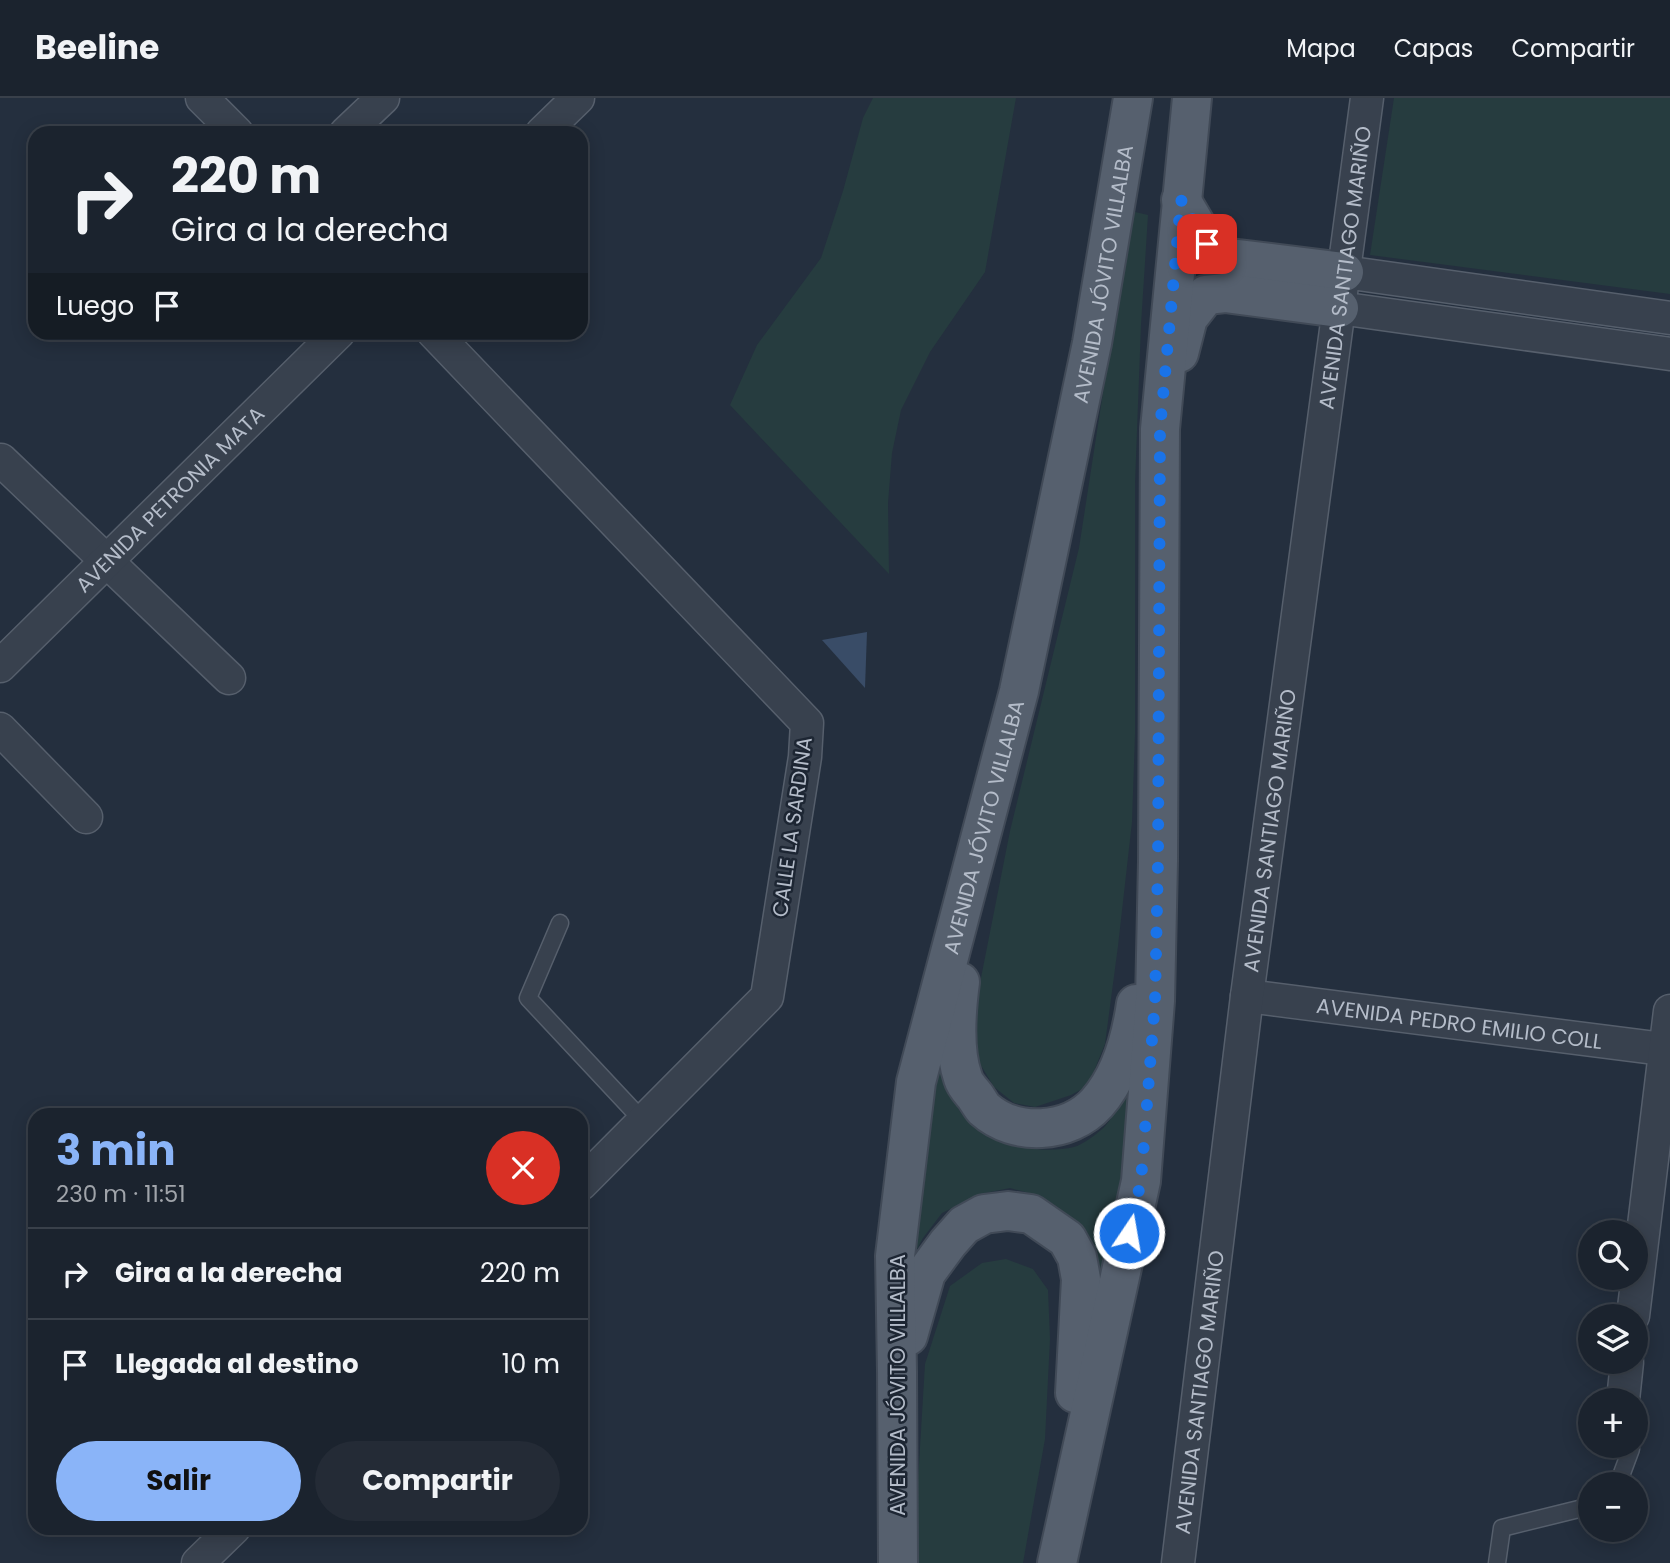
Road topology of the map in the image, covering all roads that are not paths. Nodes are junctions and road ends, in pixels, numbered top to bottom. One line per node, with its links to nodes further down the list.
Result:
1 (202, 98): 7 (street)
2 (383, 98): 8 (street)
3 (578, 98): 9 (street)
4 (1133, 98): 23 (main road, AVENIDA JÓVITO VILLALBA)
5 (1192, 98): 10 (main road)
6 (1367, 98): 11 (street, AVENIDA SANTIAGO MARIÑO)
7 (230, 126)
8 (353, 126)
9 (549, 126)
10 (1181, 200): 11 (main road); 16 (main road)
11 (1341, 290): 12 (street); 15 (street); 16 (main road); 26 (street, AVENIDA SANTIAGO MARIÑO)
12 (1670, 318)
13 (331, 340): 18 (street, AVENIDA PETRONIA MATA)
14 (441, 340): 29 (street, CALLE LA SARDINA)
15 (1670, 354)
16 (1160, 429): 24 (main road)
17 (1, 460): 18 (street)
18 (107, 561): 19 (street, AVENIDA PETRONIA MATA); 20 (street)
19 (0, 666)
20 (229, 678)
21 (0, 729): 22 (street)
22 (86, 817)
23 (983, 831): 24 (main road); 32 (main road, AVENIDA JÓVITO VILLALBA)
24 (1158, 861): 34 (main road)
25 (560, 923): 29 (lane)
26 (1247, 996): 28 (street, AVENIDA PEDRO EMILIO COLL); 39 (street, AVENIDA SANTIAGO MARIÑO)
27 (1670, 1011): 28 (street)
28 (1667, 1050): 31 (street)
29 (644, 1122): 30 (street, CALLE LA SARDINA)
30 (588, 1177)
31 (1635, 1304)
32 (897, 1371): 34 (main road); 37 (main road, AVENIDA JÓVITO VILLALBA)
33 (1578, 1509): 40 (lane)
34 (1066, 1521): 38 (main road)
35 (227, 1535): 36 (street)
36 (198, 1563)
37 (898, 1563)
38 (1057, 1563)
39 (1178, 1563)
40 (1497, 1563)

